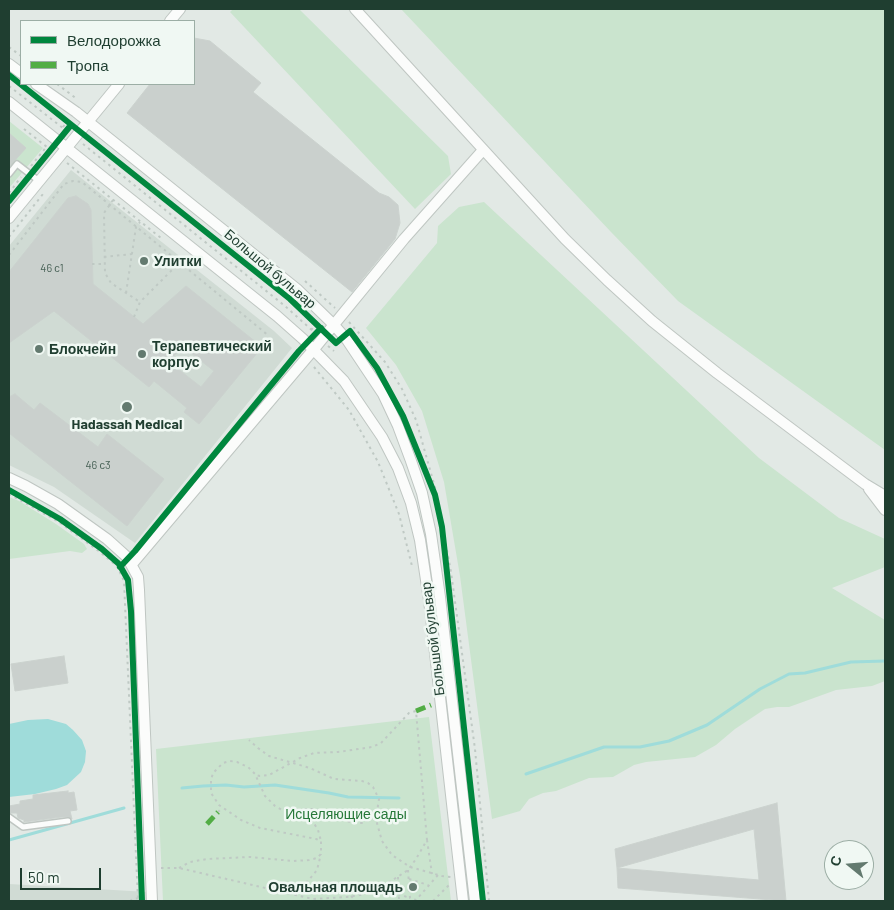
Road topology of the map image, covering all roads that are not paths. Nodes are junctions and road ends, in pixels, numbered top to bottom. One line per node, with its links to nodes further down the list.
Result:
1 (180, 9): 3 (street)
2 (355, 9): 11 (street)
3 (171, 20)
4 (9, 64): 5 (street)
5 (20, 72)
6 (37, 85): 9 (street, Большой бульвар)
7 (118, 85): 9 (street)
8 (9, 102): 10 (street, Большой бульвар)
9 (88, 122): 10 (street); 15 (street, Большой бульвар)
10 (66, 148): 13 (street); 16 (street, Большой бульвар)
11 (483, 150): 15 (street); 18 (street)
12 (9, 174): 13 (lane)
13 (39, 181): 14 (street)
14 (9, 218)
15 (334, 324): 16 (street); 26 (street, Большой бульвар)
16 (308, 344): 21 (street); 25 (street, Большой бульвар)
17 (9, 478): 21 (street)
18 (866, 484): 19 (street); 20 (street)
19 (885, 496)
20 (885, 510)
21 (127, 563): 24 (street)
22 (9, 818): 23 (lane)
23 (68, 821)
24 (152, 901)
25 (463, 901)
26 (475, 901)

